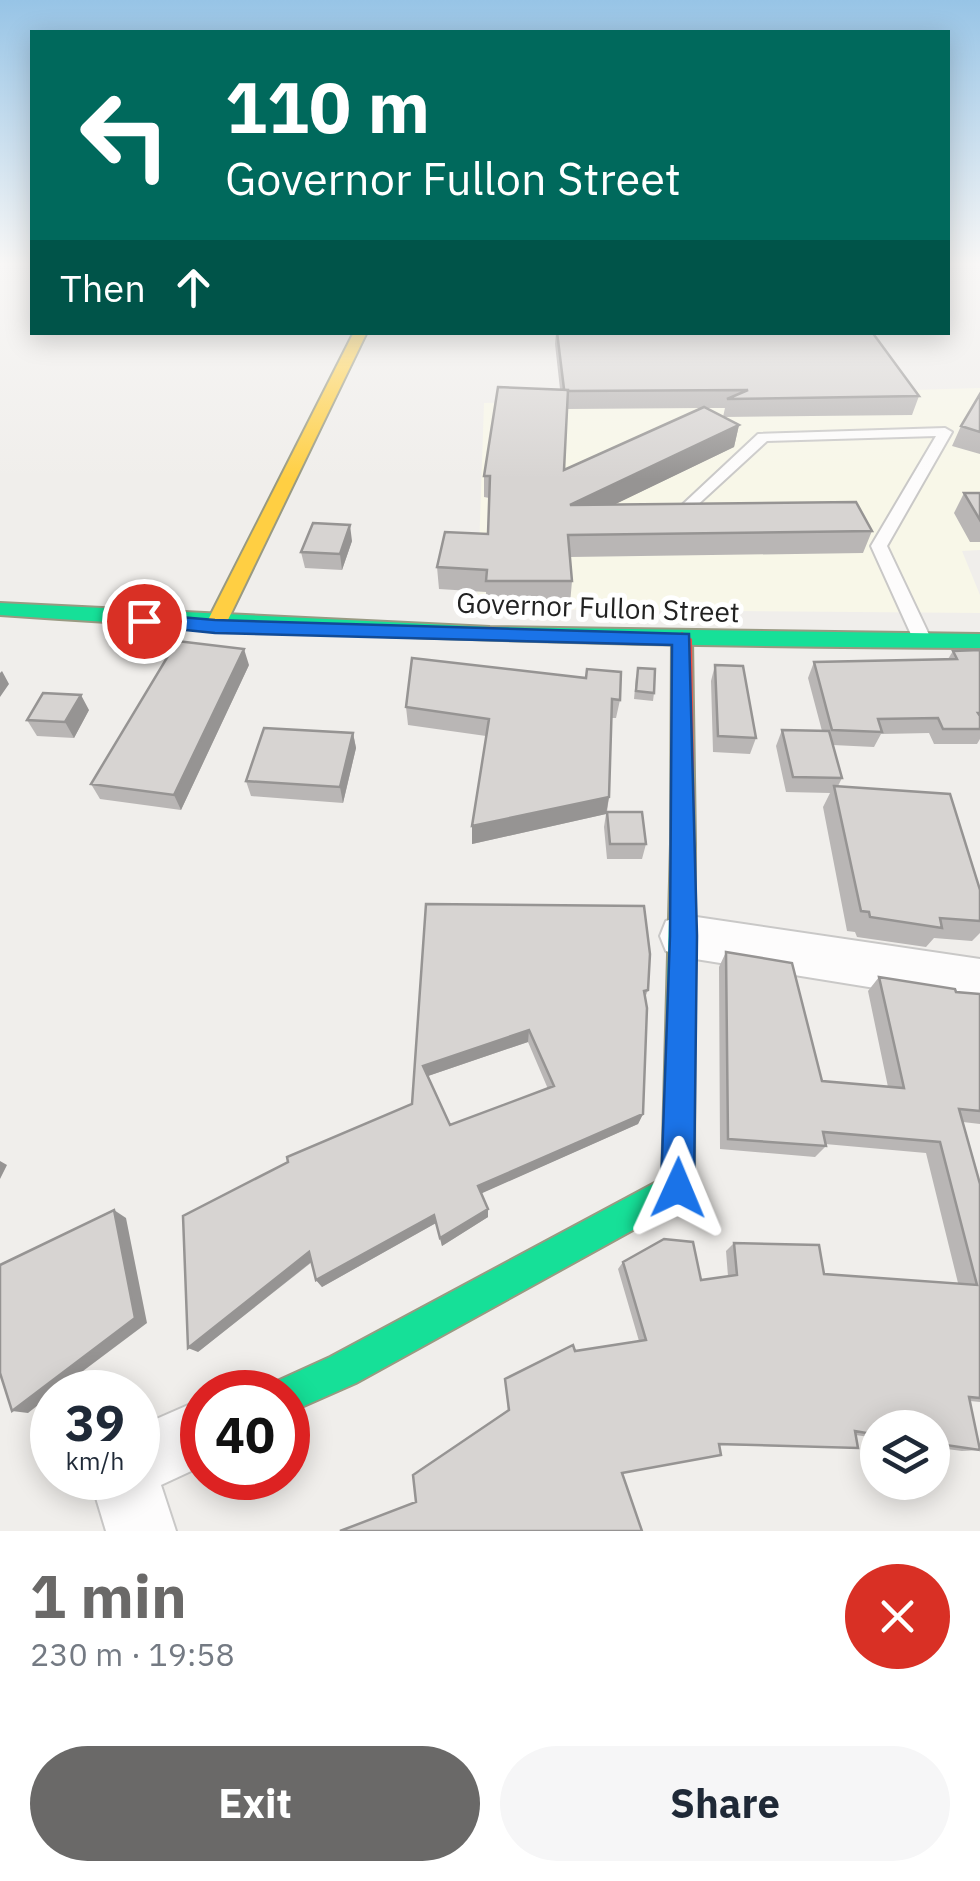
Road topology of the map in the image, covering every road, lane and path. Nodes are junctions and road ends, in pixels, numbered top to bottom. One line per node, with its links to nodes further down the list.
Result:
1 (359, 336): 4 (street)
2 (688, 506): 6 (lane)
3 (0, 610): 4 (street, Governor Fullon Street)
4 (215, 626): 5 (street, Governor Fullon Street)
5 (682, 639): 6 (street, Governor Fullon Street); 8 (street)
6 (923, 641): 7 (street, Governor Fullon Street)
7 (980, 641)
8 (683, 936): 9 (street); 10 (street)
9 (980, 982)
10 (310, 1384)
11 (131, 1500): 12 (street)
12 (142, 1531)

